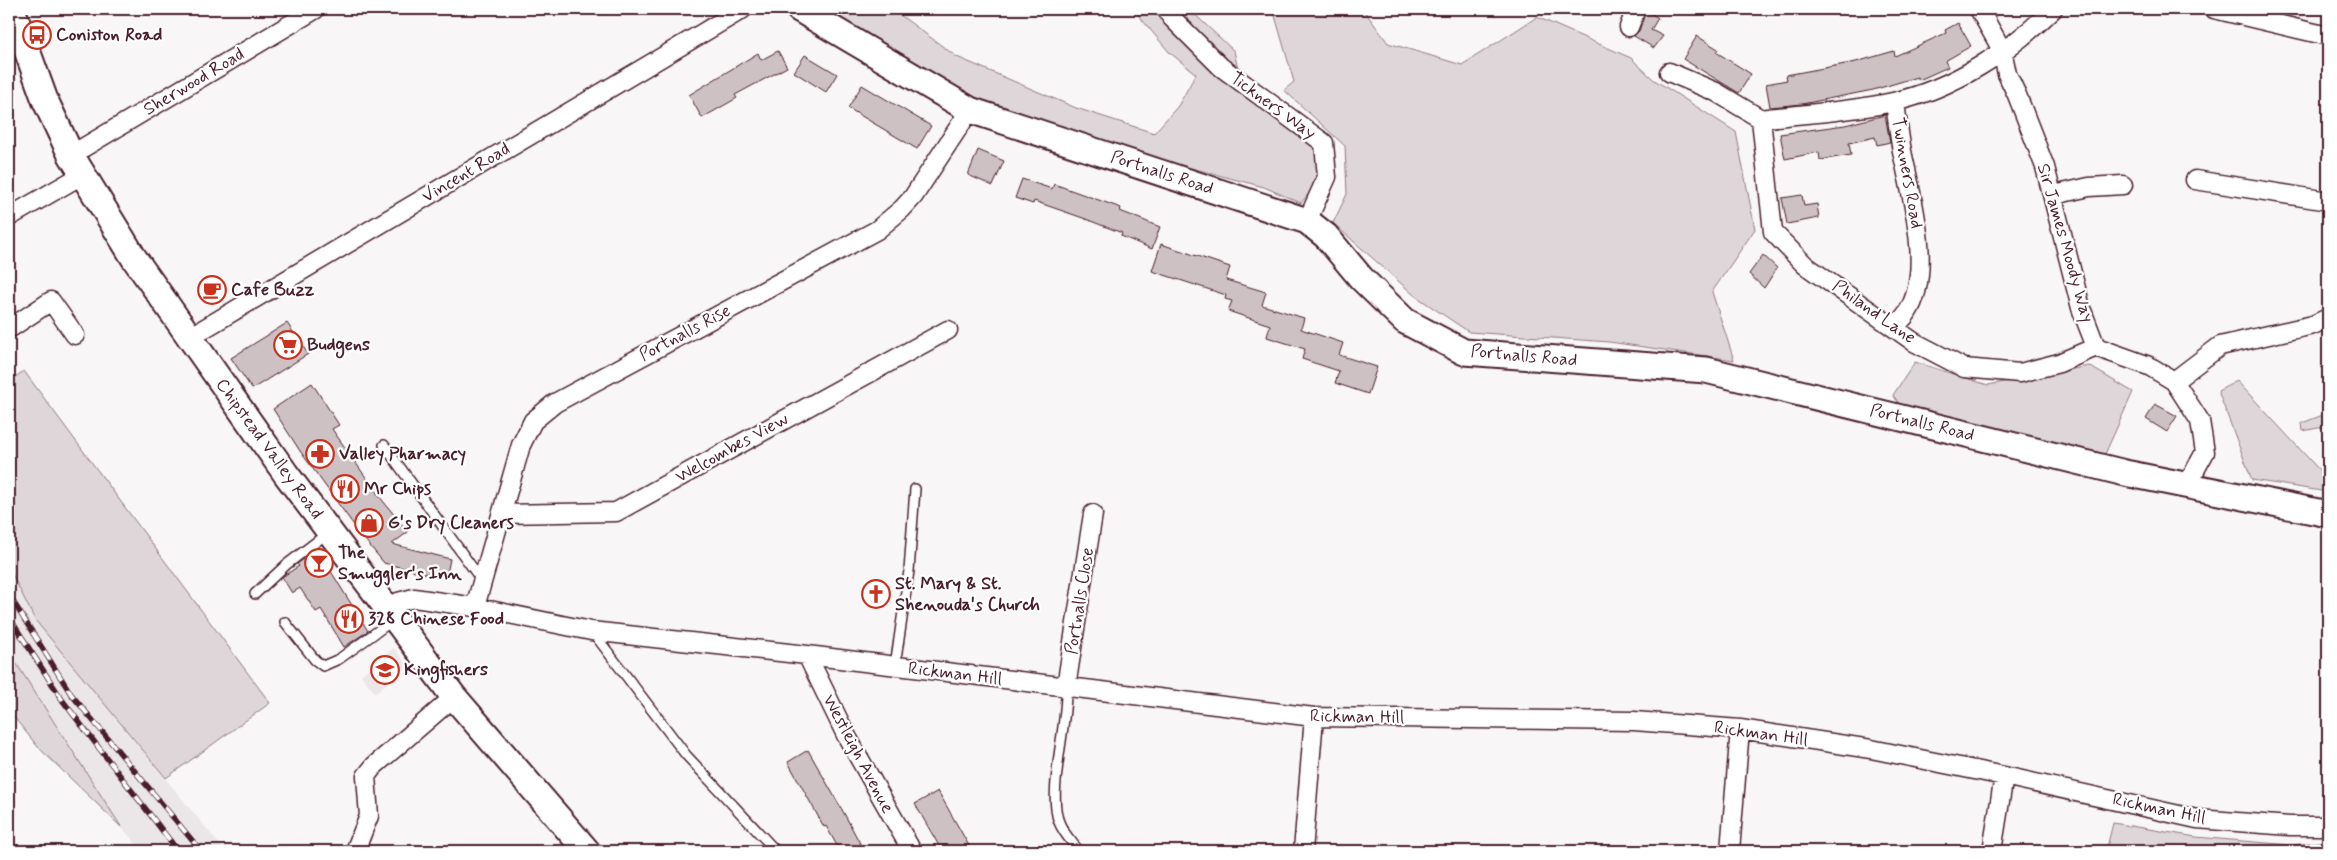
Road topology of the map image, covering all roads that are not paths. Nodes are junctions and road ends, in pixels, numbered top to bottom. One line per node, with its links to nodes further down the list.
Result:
1 (12, 9): 17 (street, Chipstead Valley Road)
2 (316, 9): 17 (street, Sherwood Road)
3 (743, 9): 29 (street, Vincent Road)
4 (799, 9): 15 (street, Portnalls Road)
5 (1166, 9): 23 (street, Tickners Way)
6 (1636, 9): 10 (street)
7 (1979, 9): 12 (street, Sir James Moody Way)
8 (2053, 9): 12 (street)
9 (2214, 9): 11 (street)
10 (1629, 27)
11 (2328, 36)
12 (2002, 50): 14 (street); 20 (street, Sir James Moody Way)
13 (1669, 72): 16 (street)
14 (1895, 102): 16 (street); 26 (street, Twinners Road)
15 (970, 110): 23 (street, Portnalls Road); 35 (street, Portnalls Rise)
16 (1761, 119): 26 (street, Philand Lane)
17 (77, 165): 22 (street, Sherwood Road); 29 (street, Chipstead Valley Road)
18 (2194, 180): 21 (street)
19 (2122, 185): 20 (street)
20 (2054, 195): 30 (street, Sir James Moody Way)
21 (2328, 201)
22 (9, 217)
23 (1307, 221): 33 (street, Portnalls Road)
24 (2328, 318): 31 (street)
25 (9, 322): 28 (street)
26 (1894, 327): 30 (street, Philand Lane)
27 (948, 330): 35 (street, Welcombes View)
28 (75, 335)
29 (190, 337): 38 (street, Chipstead Valley Road)
30 (2096, 347): 31 (street, Sir James Moody Way)
31 (2174, 381): 33 (street, Sir James Moody Way)
32 (384, 445): 39 (lane)
33 (2187, 485): 37 (street, Portnalls Road)
34 (915, 489): 46 (lane)
35 (502, 514): 39 (street, Portnalls Rise)
36 (1093, 514): 47 (street, Portnalls Close)
37 (2328, 514)
38 (329, 532): 40 (lane); 42 (street, Chipstead Valley Road)
39 (482, 582): 41 (street, Portnalls Rise)
40 (255, 594)
41 (475, 607): 42 (street, Rickman Hill); 44 (street, Rickman Hill)
42 (391, 614): 43 (lane); 48 (street, Chipstead Valley Road)
43 (285, 622)
44 (592, 631): 45 (street, Rickman Hill); 55 (lane)
45 (807, 655): 46 (street, Rickman Hill); 56 (street, Westleigh Avenue)
46 (895, 666): 47 (street, Rickman Hill)
47 (1066, 688): 49 (street, Rickman Hill); 57 (lane)
48 (454, 698): 53 (street); 54 (street, Chipstead Valley Road)
49 (1314, 717): 50 (street, Rickman Hill); 58 (street)
50 (1740, 729): 51 (street, Rickman Hill); 59 (street)
51 (2004, 776): 52 (street, Rickman Hill); 60 (street)
52 (2328, 826)
53 (355, 851)
54 (587, 851)
55 (776, 851)
56 (912, 851)
57 (1078, 851)
58 (1302, 851)
59 (1730, 851)
60 (1992, 851)

